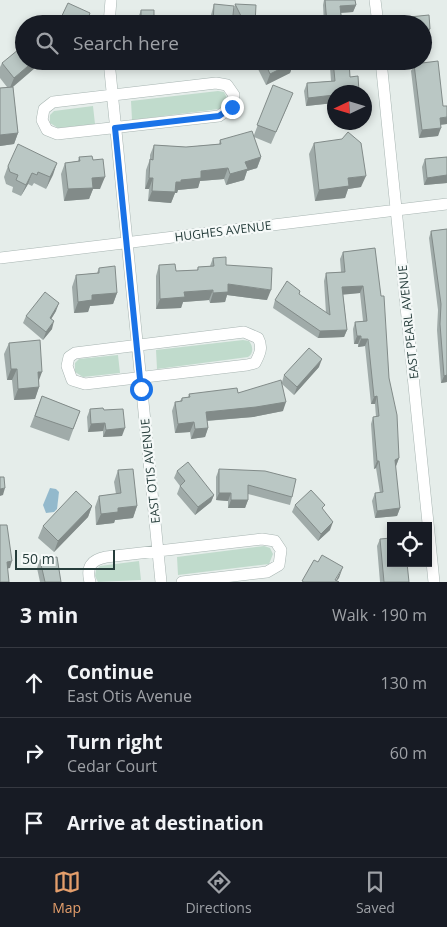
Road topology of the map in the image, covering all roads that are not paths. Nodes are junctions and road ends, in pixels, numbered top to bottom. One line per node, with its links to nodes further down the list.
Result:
1 (111, 0): 3 (street)
2 (375, 0): 4 (street)
3 (110, 15)
4 (377, 15)
5 (110, 70): 7 (street, EAST OTIS AVENUE)
6 (382, 70): 10 (street, EAST PEARL AVENUE)
7 (111, 95): 8 (street, EAST OTIS AVENUE); 8 (street); 8 (street)
8 (115, 128): 11 (street, EAST OTIS AVENUE)
9 (447, 204): 10 (street, HUGHES AVENUE)
10 (396, 210): 11 (street, HUGHES AVENUE); 19 (street, EAST PEARL AVENUE)
11 (126, 242): 12 (street, HUGHES AVENUE); 13 (street, EAST OTIS AVENUE)
12 (0, 258)
13 (137, 345): 14 (street, EAST OTIS AVENUE); 14 (street); 14 (street)
14 (140, 377): 15 (street, EAST OTIS AVENUE)
15 (158, 552): 16 (street); 17 (street, EAST OTIS AVENUE); 18 (street)
16 (90, 582)
17 (161, 582)
18 (182, 582)
19 (434, 582)

